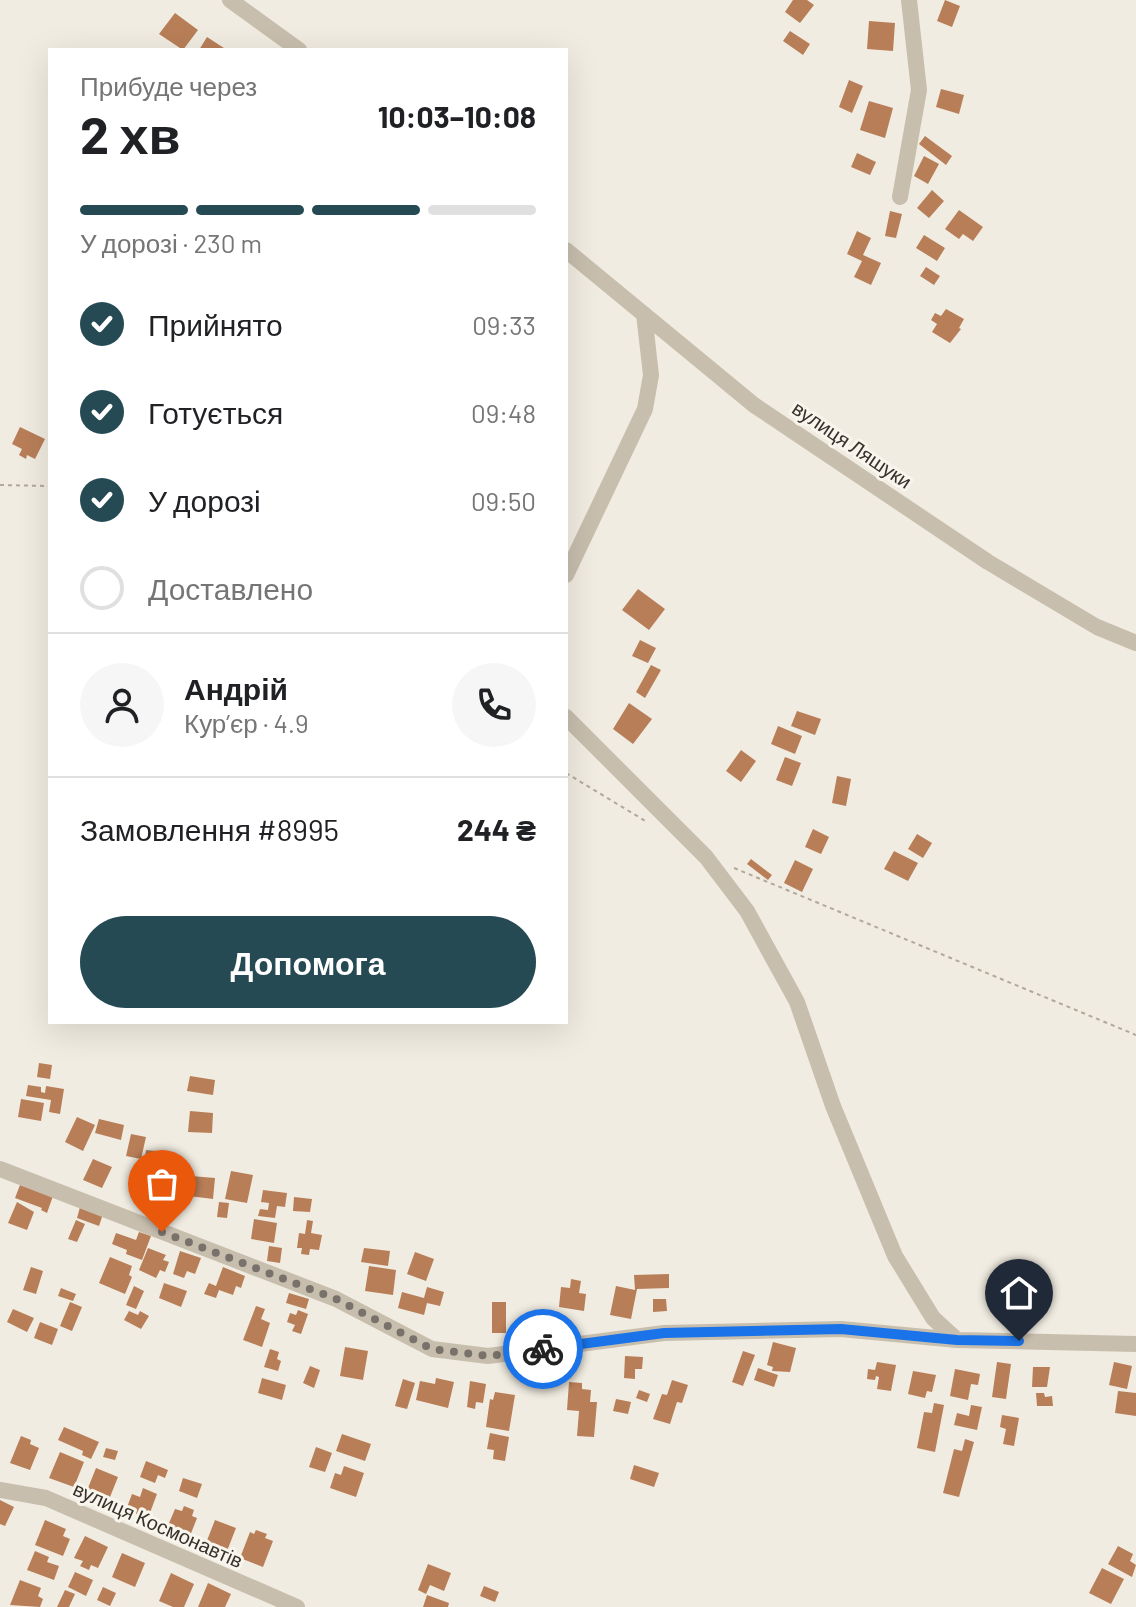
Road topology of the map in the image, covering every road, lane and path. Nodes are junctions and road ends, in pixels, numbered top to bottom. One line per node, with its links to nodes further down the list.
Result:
1 (230, 0): 3 (street)
2 (909, 0): 4 (street)
3 (296, 48)
4 (900, 197)
5 (568, 252): 6 (street, вулиця Ляшуки)
6 (644, 314): 9 (street); 10 (street, вулиця Ляшуки)
7 (0, 485): 8 (path)
8 (48, 486)
9 (568, 571)
10 (1136, 643)
11 (568, 719): 15 (street)
12 (850, 917): 13 (path)
13 (1136, 1035)
14 (0, 1169): 15 (street)
15 (957, 1340): 16 (street)
16 (1136, 1344)
17 (0, 1490): 18 (street, вулиця Космонавтів)
18 (297, 1607)

